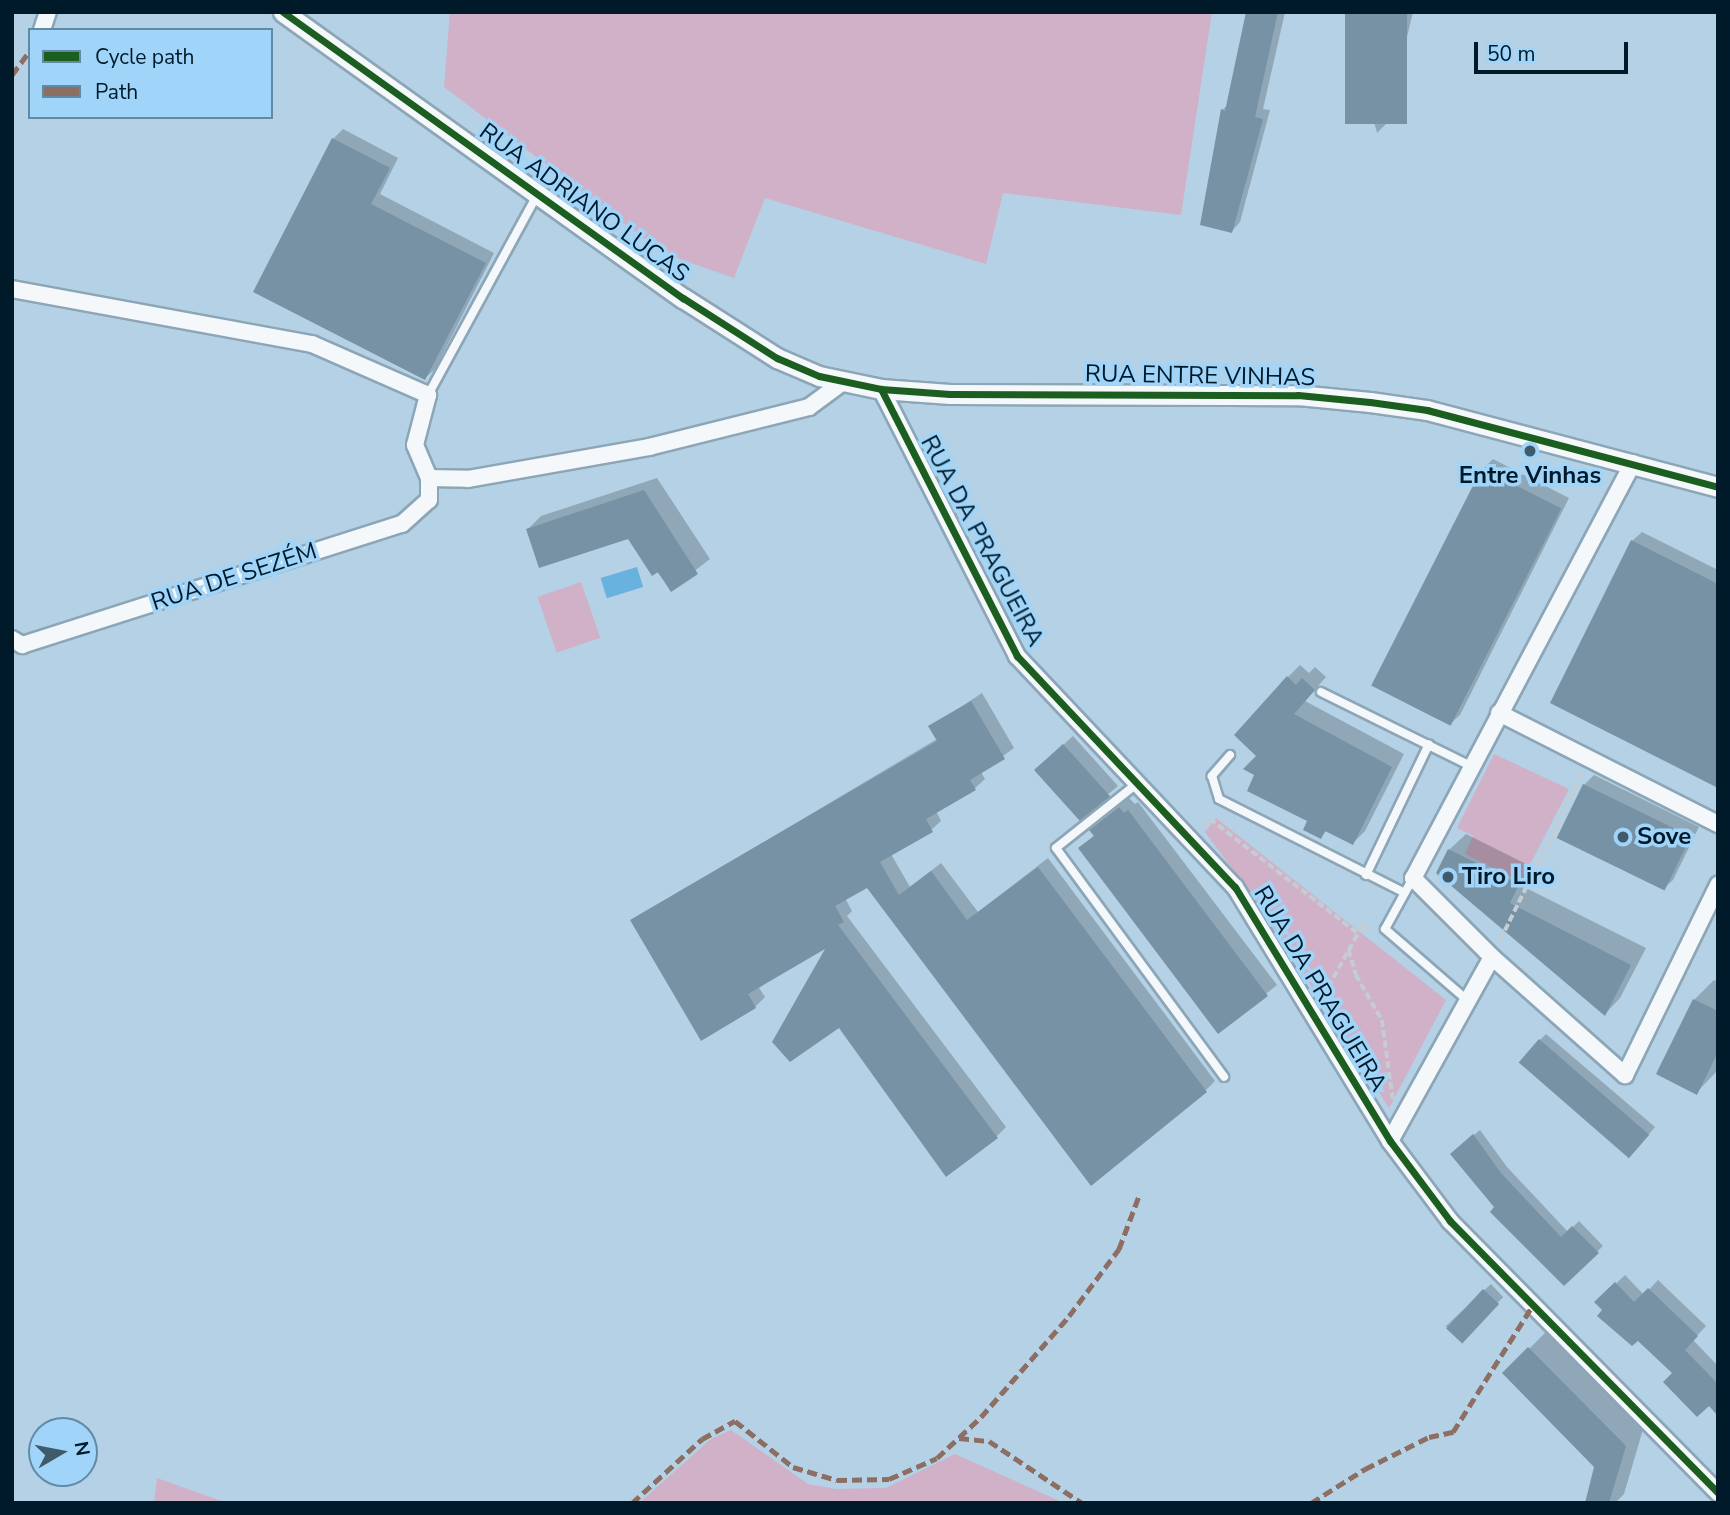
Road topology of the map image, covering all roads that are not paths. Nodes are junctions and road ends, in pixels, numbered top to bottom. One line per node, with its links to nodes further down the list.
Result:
1 (283, 12): 2 (street, RUA ADRIANO LUCAS)
2 (538, 193): 4 (street, RUA ADRIANO LUCAS); 6 (lane)
3 (12, 289): 6 (street)
4 (843, 382): 5 (street, RUA ADRIANO LUCAS); 8 (street)
5 (881, 389): 7 (street, RUA ENTRE VINHAS); 16 (street, RUA DA PRAGUEIRA)
6 (428, 395): 8 (street)
7 (1633, 463): 9 (street, RUA ENTRE VINHAS); 12 (street)
8 (429, 478): 10 (street, RUA DE SEZÉM)
9 (1718, 487)
10 (12, 639)
11 (1321, 692): 13 (lane)
12 (1500, 713): 15 (street); 17 (street)
13 (1429, 744): 15 (lane); 18 (lane)
14 (1230, 755): 18 (lane)
15 (1469, 765): 19 (street)
16 (1139, 782): 24 (lane); 25 (street, RUA DA PRAGUEIRA)
17 (1718, 824)
18 (1366, 875): 21 (lane)
19 (1413, 878): 21 (lane); 22 (street)
20 (1718, 885): 22 (street)
21 (1405, 893): 23 (lane)
22 (1492, 957): 23 (street)
23 (1467, 1000): 25 (street)
24 (1224, 1077)
25 (1391, 1141): 26 (street, RUA DA PRAGUEIRA)
26 (1699, 1475): 27 (street, RUA DA PRAGUEIRA); 28 (street, RUA DA PRAGUEIRA)
27 (1718, 1493)
28 (1709, 1503)

